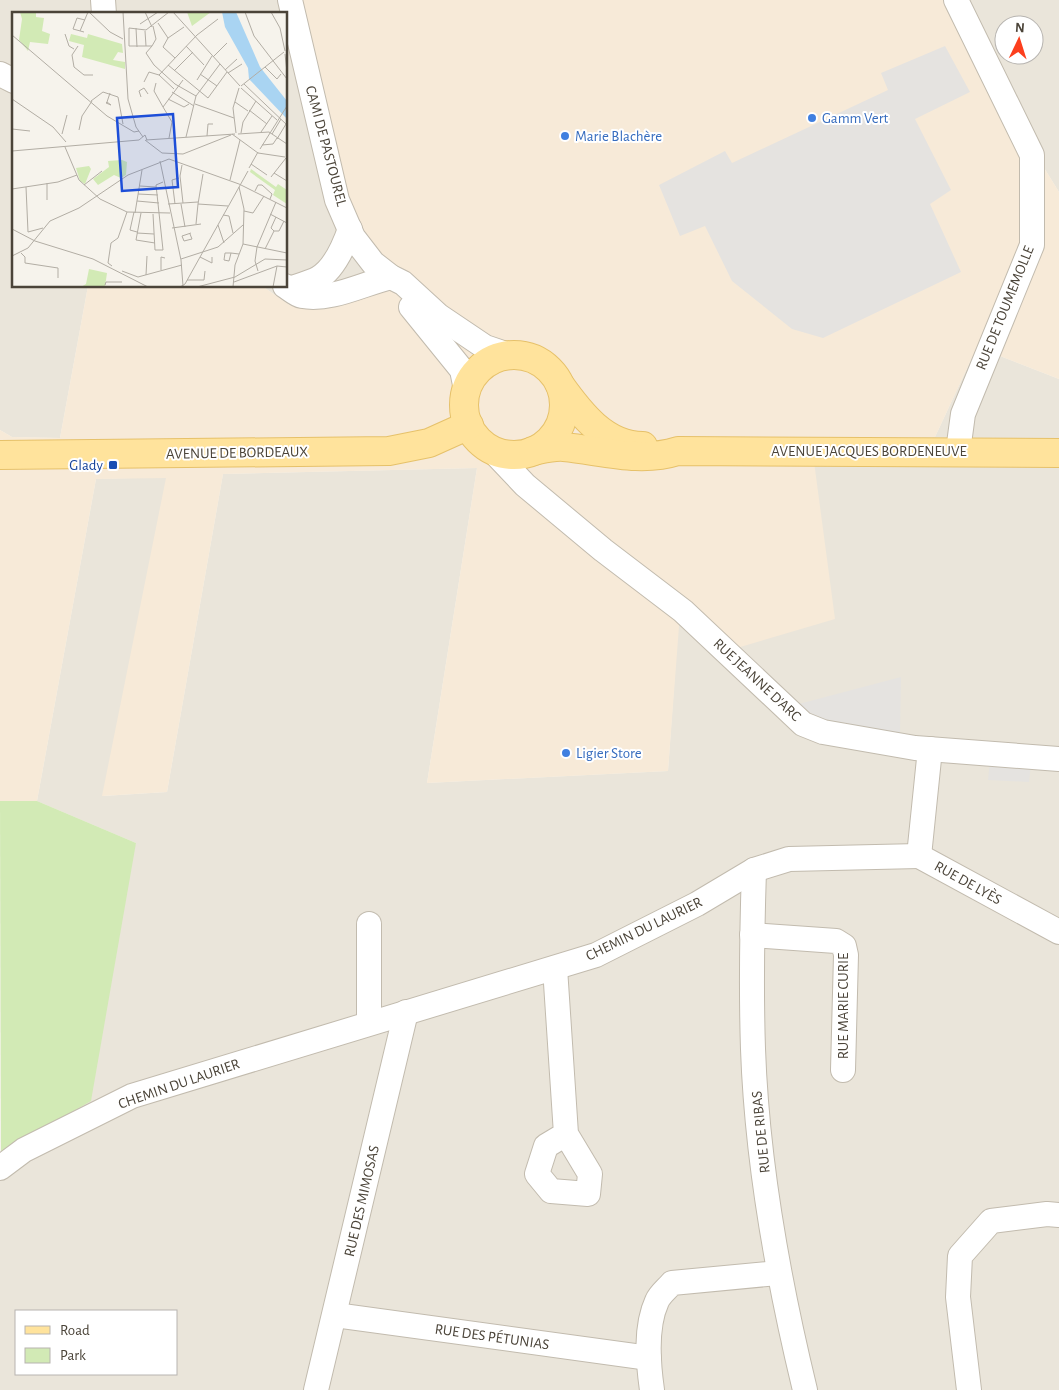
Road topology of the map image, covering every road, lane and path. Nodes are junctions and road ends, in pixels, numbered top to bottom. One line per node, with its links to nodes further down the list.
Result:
1 (290, 0): 5 (street, CAMI DE PASTOUREL)
2 (956, 0): 14 (street, RUE DE TOUMEMOLLE)
3 (0, 74): 4 (street)
4 (12, 80)
5 (350, 229): 6 (street, CAMI DE PASTOUREL); 7 (street)
6 (391, 277): 7 (street); 8 (street, CAMI DE PASTOUREL); 10 (street, CAMI DE PASTOUREL)
7 (288, 288)
8 (509, 355): 9 (main road); 10 (main road)
9 (560, 383): 13 (main road); 15 (main road, AVENUE JACQUES BORDENEUVE)
10 (466, 390): 11 (main road)
11 (469, 425): 12 (main road); 17 (main road, AVENUE DE BORDEAUX)
12 (490, 448): 13 (main road); 18 (street, RUE JEANNE D'ARC)
13 (533, 451): 15 (main road, AVENUE JACQUES BORDENEUVE); 18 (street)
14 (958, 451): 15 (main road, AVENUE JACQUES BORDENEUVE); 16 (main road, AVENUE JACQUES BORDENEUVE)
15 (678, 452)
16 (1059, 453)
17 (0, 456)
18 (534, 491): 19 (street, RUE JEANNE D'ARC)
19 (930, 749): 20 (street, RUE JEANNE D'ARC); 21 (street, RUE DE LYÈS)
20 (1059, 759)
21 (919, 856): 22 (street, CHEMIN DU LAURIER); 24 (street, RUE DE LYÈS)
22 (754, 870): 25 (street, RUE DE RIBAS); 26 (street, CHEMIN DU LAURIER)
23 (369, 924): 28 (street)
24 (1059, 932)
25 (752, 935): 29 (street, RUE MARIE CURIE); 33 (street, RUE DE RIBAS)
26 (555, 968): 27 (street, CHEMIN DU LAURIER); 30 (street)
27 (406, 1012): 28 (street, CHEMIN DU LAURIER); 34 (street, RUE DES MIMOSAS)
28 (369, 1023): 31 (street, CHEMIN DU LAURIER)
29 (843, 1070)
30 (566, 1134)
31 (0, 1168)
32 (1059, 1215): 39 (street)
33 (778, 1273): 35 (street); 38 (street, RUE DE RIBAS)
34 (335, 1315): 35 (street, RUE DES PÉTUNIAS); 36 (street, RUE DES MIMOSAS)
35 (649, 1358): 37 (street)
36 (316, 1390)
37 (652, 1390)
38 (805, 1390)
39 (969, 1390)

